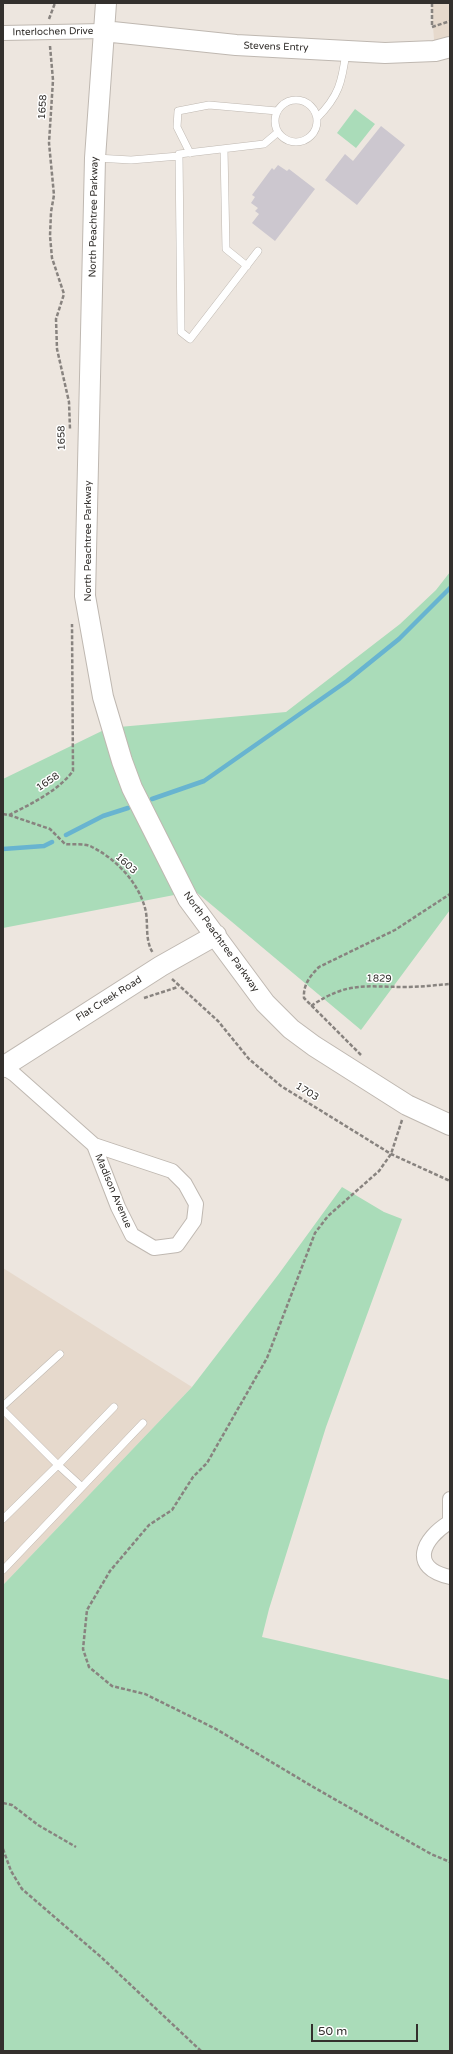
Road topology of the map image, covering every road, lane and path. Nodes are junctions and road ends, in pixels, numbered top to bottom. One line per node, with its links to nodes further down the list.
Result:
1 (106, 3): 4 (street, North Peachtree Parkway)
2 (432, 3): 3 (path)
3 (450, 21)
4 (103, 31): 6 (street, Interlochen Drive); 8 (street, Stevens Entry); 15 (street, North Peachtree Parkway)
5 (3, 33): 6 (street, Interlochen Drive)
6 (50, 33): 18 (path, 1658)
7 (450, 47): 8 (street, Stevens Entry)
8 (346, 50): 10 (lane)
9 (276, 111): 10 (lane); 11 (lane); 13 (lane)
10 (317, 118): 11 (lane)
11 (277, 133): 12 (lane)
12 (224, 149): 13 (lane); 17 (lane)
13 (190, 153): 14 (lane)
14 (179, 156): 15 (lane); 17 (lane)
15 (95, 158): 23 (street, North Peachtree Parkway)
16 (258, 251): 17 (lane)
17 (247, 266)
18 (70, 432)
19 (71, 621): 21 (path, 1658)
20 (3, 814): 21 (path, 1603)
21 (9, 815): 24 (path, 1603)
22 (450, 894): 25 (path, 1829)
23 (216, 935): 24 (street, Flat Creek Road); 28 (street, North Peachtree Parkway)
24 (161, 966): 26 (path, 1603); 27 (street, Flat Creek Road)
25 (450, 984)
26 (178, 987): 30 (path, 1703)
27 (3, 1067): 29 (street, Madison Avenue)
28 (450, 1125)
29 (94, 1145): 29 (street, Madison Avenue)
30 (391, 1154): 31 (path, 1703); 47 (path)
31 (450, 1180)
32 (60, 1354): 33 (lane)
33 (3, 1406)
34 (114, 1407): 37 (lane)
35 (3, 1410): 37 (lane)
36 (143, 1423): 38 (lane)
37 (58, 1465): 38 (lane); 40 (lane)
38 (82, 1487): 42 (lane)
39 (450, 1499): 41 (street)
40 (3, 1519)
41 (450, 1522): 43 (street)
42 (3, 1570)
43 (450, 1577)
44 (3, 1803): 45 (path)
45 (76, 1847)
46 (3, 1849): 48 (path)
47 (450, 1862)
48 (201, 2051)

